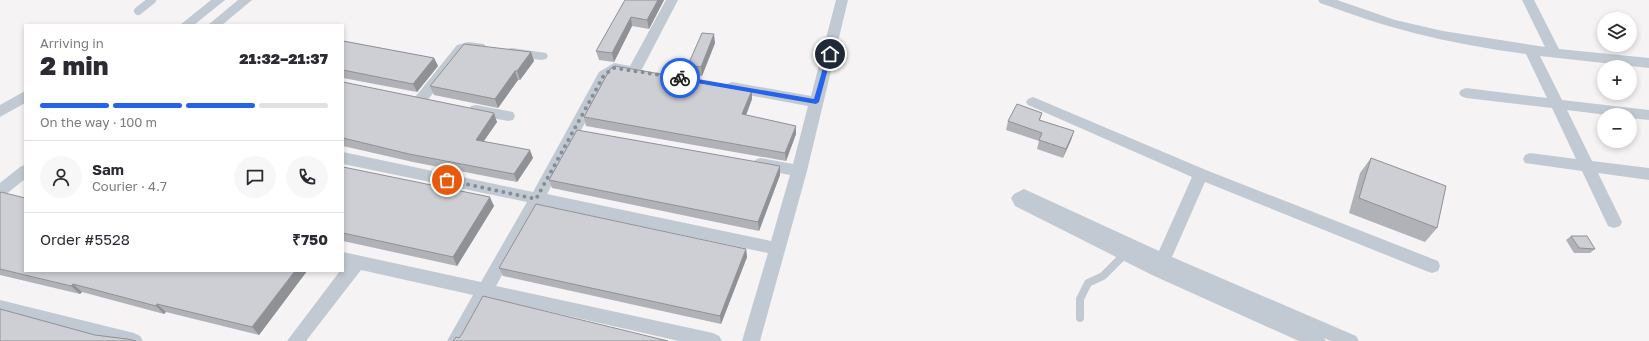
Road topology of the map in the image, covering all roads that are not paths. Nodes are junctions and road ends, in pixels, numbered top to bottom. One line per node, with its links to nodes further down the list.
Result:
1 (152, 0): 8 (lane)
2 (219, 0): 9 (street)
3 (246, 0): 10 (street)
4 (672, 0): 15 (street)
5 (842, 0): 23 (street)
6 (1324, 0): 11 (street)
7 (1528, 0): 12 (street)
8 (138, 11)
9 (187, 24)
10 (215, 24)
11 (1531, 51): 12 (street); 25 (street)
12 (1554, 53): 14 (street)
13 (541, 56): 21 (street)
14 (1649, 63)
15 (635, 70): 16 (street); 30 (street)
16 (651, 73)
17 (722, 85): 23 (street)
18 (1466, 93): 25 (street)
19 (406, 96): 21 (street)
20 (24, 97): 27 (street)
21 (421, 99): 22 (street)
22 (435, 102)
23 (816, 102): 36 (street)
24 (1033, 102): 38 (street)
25 (1556, 104): 28 (street); 35 (street)
26 (464, 108): 29 (street)
27 (0, 112)
28 (1649, 115)
29 (508, 116)
30 (575, 131): 31 (street); 41 (street)
31 (590, 133)
32 (344, 158): 41 (street)
33 (1530, 159): 35 (street)
34 (745, 161): 36 (street)
35 (1586, 166): 39 (street); 42 (street)
36 (799, 171): 43 (street)
37 (24, 172): 40 (street)
38 (1201, 174): 46 (street); 47 (street)
39 (1649, 174)
40 (0, 191)
41 (536, 199): 43 (street); 50 (street)
42 (1614, 222)
43 (776, 248): 57 (street)
44 (1125, 254): 46 (street); 46 (street); 52 (lane)
45 (350, 260): 48 (street); 50 (street)
46 (1160, 265): 58 (street); 59 (street)
47 (1432, 266)
48 (344, 269)
49 (342, 272): 54 (street)
50 (484, 289): 55 (street); 56 (street)
51 (0, 307): 53 (street)
52 (1080, 318)
53 (134, 341)
54 (296, 341)
55 (456, 341)
56 (713, 341)
57 (751, 341)
58 (1317, 341)
59 (1350, 341)

